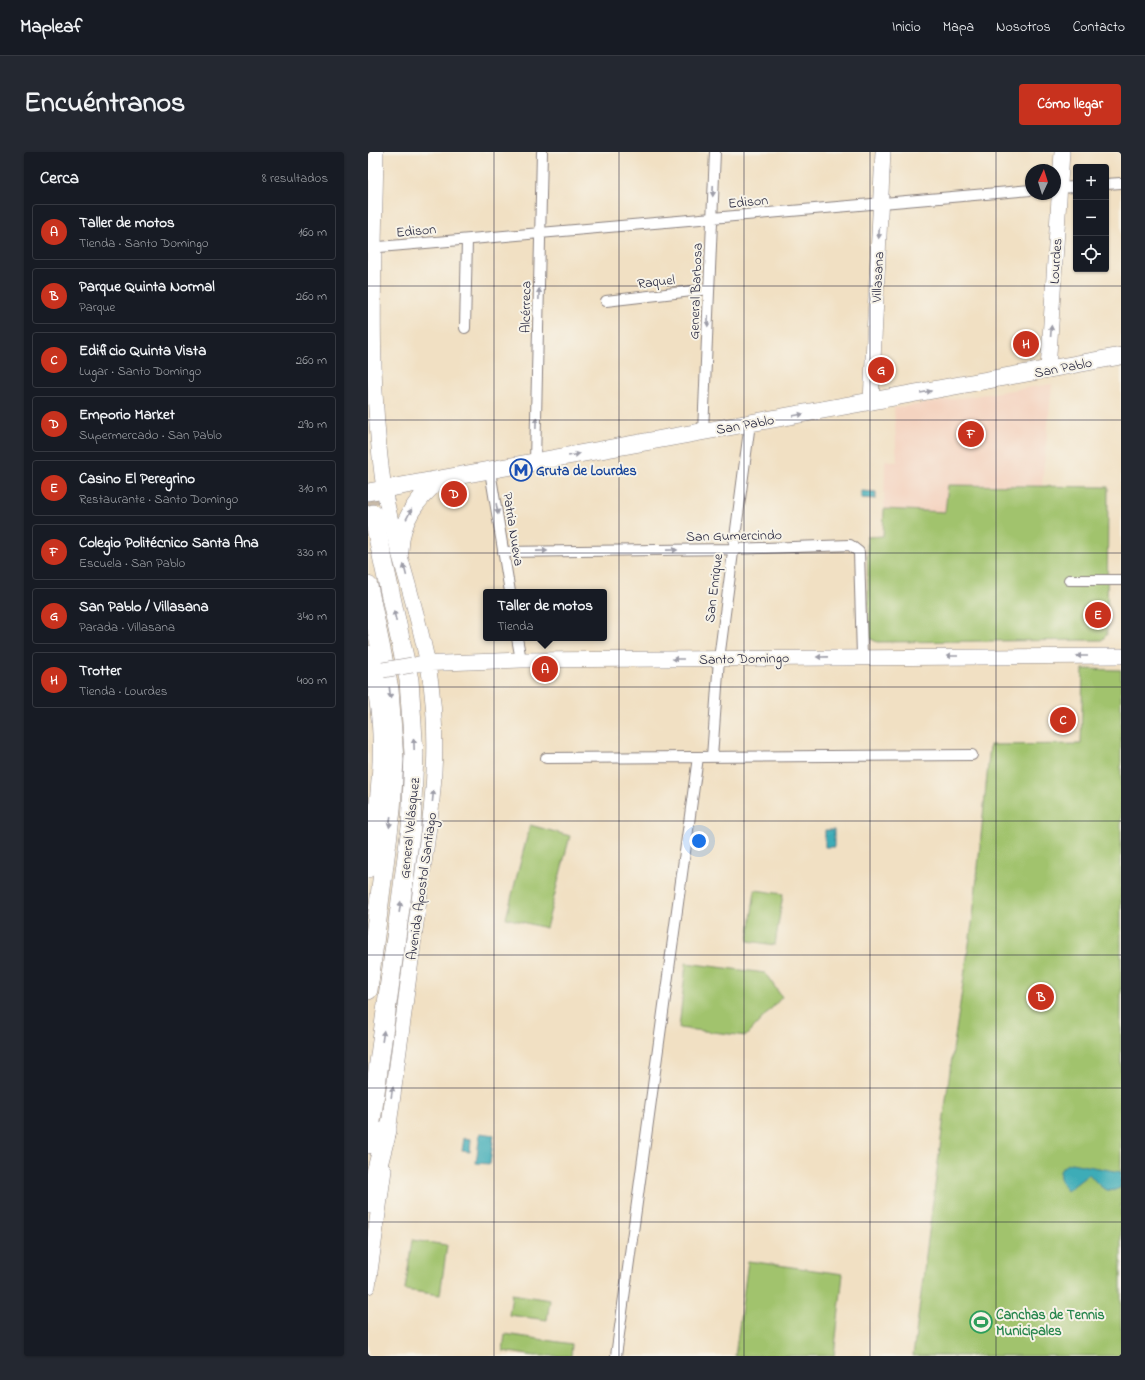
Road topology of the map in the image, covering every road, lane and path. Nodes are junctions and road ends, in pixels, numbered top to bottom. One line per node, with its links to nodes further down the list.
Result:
1 (376, 152): 17 (main road, Avenida Apostol Santiago)
2 (542, 152): 15 (street, Alcérreca)
3 (715, 152): 14 (street, General Barbosa, one-way to 14)
4 (883, 152): 13 (main road, Villasana)
5 (1062, 152): 6 (main road, Lourdes)
6 (1060, 164)
7 (1121, 183): 8 (street)
8 (1109, 184)
9 (1073, 187): 10 (street)
10 (1061, 188)
11 (1025, 191): 13 (street, Edison)
12 (1056, 200): 22 (main road, Lourdes, one-way to 12)
13 (881, 203): 14 (street, Edison); 23 (main road, Villasana, one-way to 23)
14 (712, 218): 15 (street, Edison); 18 (street, General Barbosa)
15 (540, 234): 16 (street, Edison); 26 (street, Alcérreca, one-way to 15)
16 (467, 240): 17 (street, Edison); 20 (street)
17 (371, 248): 29 (main road, Avenida Apostol Santiago)
18 (709, 289): 19 (street, Raquel); 25 (street, General Barbosa, one-way to 25)
19 (606, 301)
20 (465, 328)
21 (1121, 356): 22 (main road, San Pablo)
22 (1048, 370): 23 (main road, San Pablo, one-way to 22)
23 (871, 402): 24 (main road, San Pablo, one-way to 23)
24 (750, 424): 25 (main road, San Pablo); 31 (street, San Enrique)
25 (703, 432): 26 (main road, San Pablo, one-way to 25)
26 (535, 462): 27 (main road, San Pablo)
27 (490, 471): 28 (main road, San Pablo); 33 (street, Patria Nueva, one-way to 33)
28 (440, 479): 29 (main road, San Pablo); 32 (main road, one-way to 28)
29 (376, 490): 32 (main road, Avenida Apostol Santiago)
30 (373, 514): 53 (highway, General Velásquez, one-way to 30)
31 (732, 549): 33 (street, San Gumercindo, one-way to 31); 40 (street, San Gumercindo); 42 (street, San Enrique)
32 (400, 552): 44 (main road, Avenida Apostol Santiago, one-way to 32)
33 (503, 552): 37 (street, Patria Nueva)
34 (1069, 580): 35 (street)
35 (1121, 580)
36 (368, 586): 51 (highway, General Velásquez, one-way to 51)
37 (509, 589)
38 (518, 641): 43 (street)
39 (368, 653): 45 (main road)
40 (862, 656): 41 (main road, Santo Domingo, one-way to 40); 42 (main road, Santo Domingo, one-way to 42)
41 (1121, 656)
42 (719, 659): 43 (main road, Santo Domingo, one-way to 43); 48 (street, San Enrique)
43 (521, 660): 44 (main road, Santo Domingo)
44 (428, 663): 45 (main road, Santo Domingo, bridge); 52 (main road, Avenida Apostol Santiago, one-way to 44)
45 (374, 672): 50 (main road)
46 (972, 755): 48 (street)
47 (698, 757): 48 (street); 49 (street); 56 (street)
48 (712, 757)
49 (546, 758)
50 (368, 870)
51 (368, 990)
52 (387, 1130): 54 (highway); 55 (main road, Avenida Apostol Santiago)
53 (368, 1144)
54 (368, 1204)
55 (368, 1286)
56 (616, 1356)

